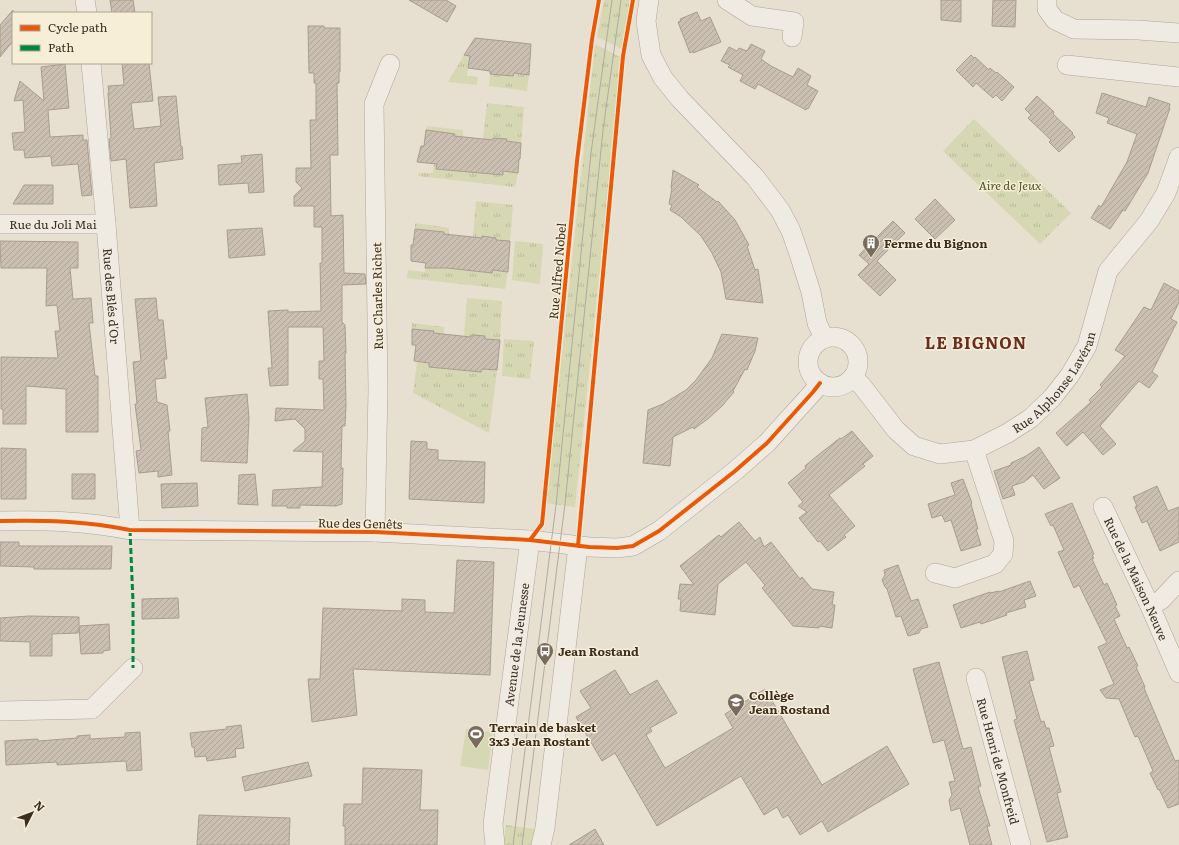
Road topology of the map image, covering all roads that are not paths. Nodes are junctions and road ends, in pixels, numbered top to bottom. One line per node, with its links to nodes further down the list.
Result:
1 (86, 0): 5 (street)
2 (648, 0): 15 (street)
3 (726, 0): 6 (street)
4 (1047, 0): 7 (street)
5 (87, 12)
6 (795, 23)
7 (1179, 33)
8 (91, 64): 14 (street, Rue des Blés d'Or)
9 (390, 64): 22 (street, Rue Charles Richet)
10 (1067, 65): 11 (street)
11 (1179, 77)
12 (1179, 157): 18 (street, Rue Alphonse Lavéran)
13 (0, 224): 14 (street, Rue du Joli Mai)
14 (106, 224): 21 (street, Rue des Blés d'Or)
15 (824, 338): 16 (street); 17 (street)
16 (852, 377): 17 (street); 18 (street, Rue Alphonse Lavéran)
17 (820, 383): 24 (street)
18 (974, 450): 25 (street)
19 (1103, 507): 27 (street, Rue de la Maison Neuve)
20 (0, 521): 21 (street, Rue des Genêts)
21 (130, 530): 22 (street, Rue des Genêts)
22 (375, 532): 23 (street, Rue des Genêts)
23 (530, 540): 24 (street, Rue des Genêts); 32 (street, Avenue de la Jeunesse)
24 (584, 547): 33 (street)
25 (935, 573)
26 (1179, 581): 27 (street)
27 (1150, 606): 29 (street, Rue de la Maison Neuve)
28 (133, 668): 31 (street)
29 (1179, 673)
30 (976, 678): 34 (street, Rue Henri de Monfreid)
31 (0, 711)
32 (495, 845)
33 (541, 845)
34 (1021, 845)

